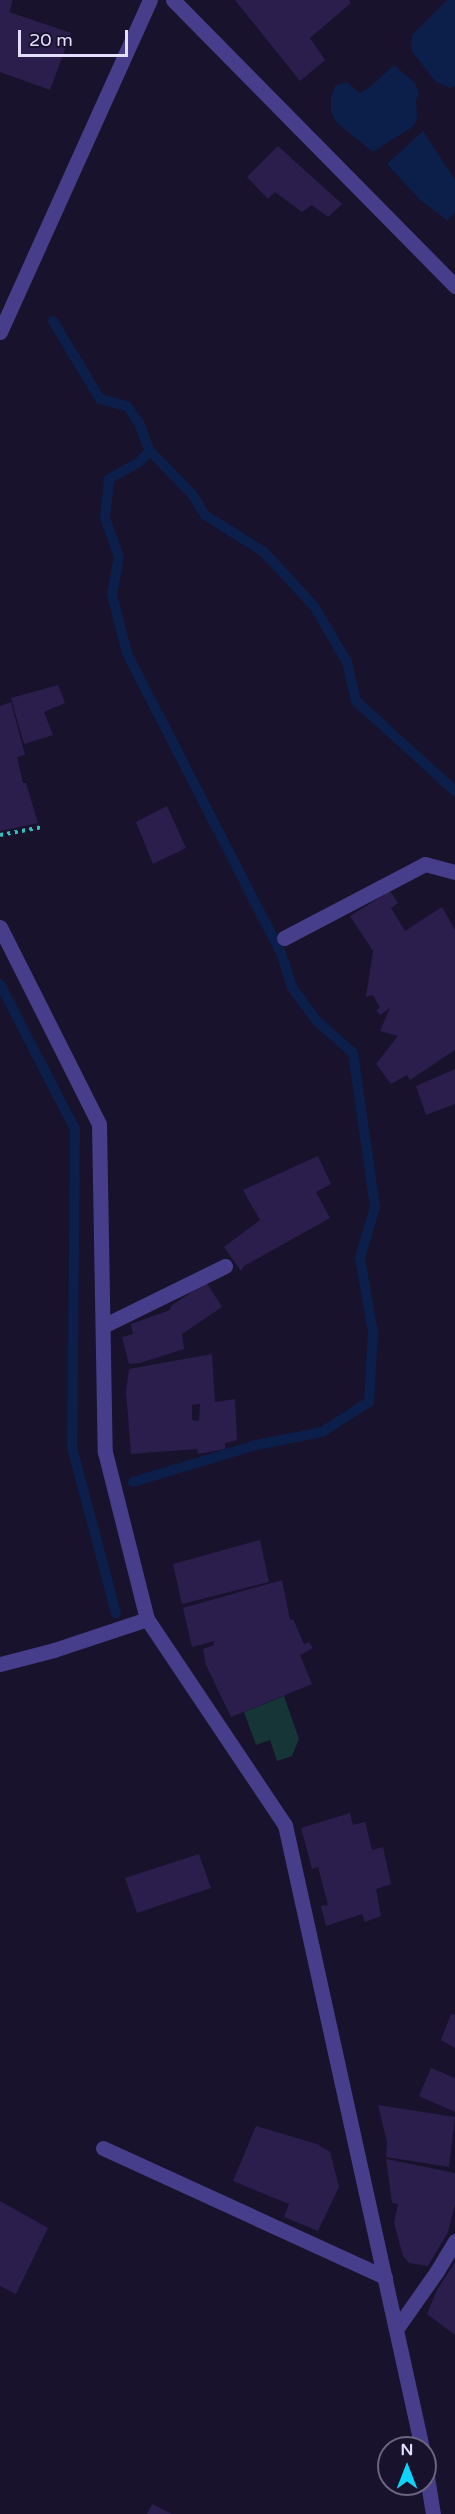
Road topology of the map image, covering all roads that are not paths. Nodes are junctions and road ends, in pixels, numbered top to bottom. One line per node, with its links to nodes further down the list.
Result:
1 (150, 0): 4 (street)
2 (173, 0): 3 (street)
3 (455, 286)
4 (0, 332)
5 (455, 872): 7 (street)
6 (0, 927): 9 (street)
7 (284, 938)
8 (225, 1266): 9 (street)
9 (103, 1326): 10 (street)
10 (147, 1619): 11 (street); 14 (street)
11 (0, 1664)
12 (103, 2148): 14 (street)
13 (455, 2241): 15 (street)
14 (385, 2277): 15 (street)
15 (397, 2328): 16 (street)
16 (420, 2436)
17 (430, 2496): 18 (street)
18 (433, 2514)

